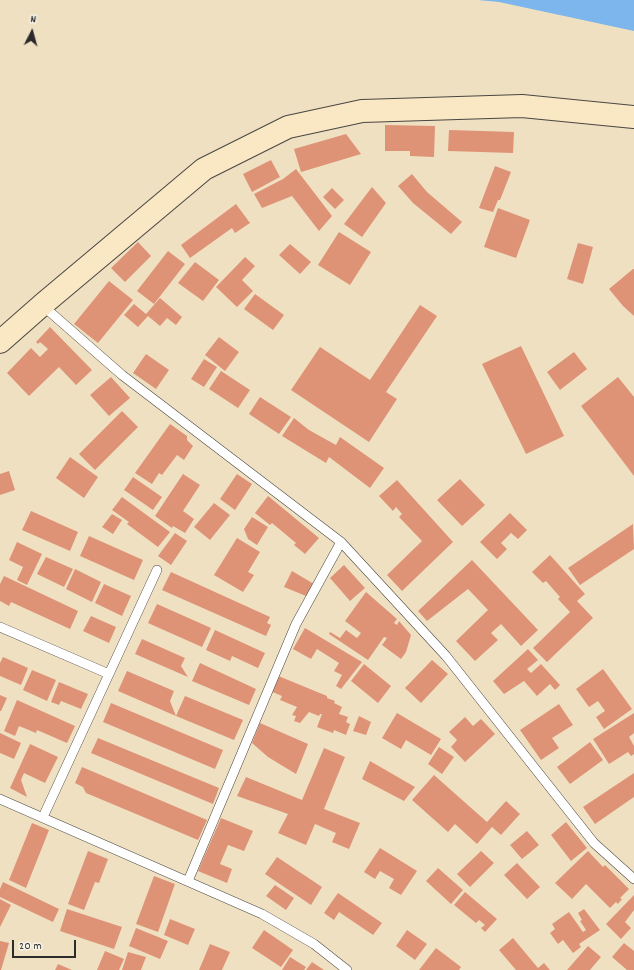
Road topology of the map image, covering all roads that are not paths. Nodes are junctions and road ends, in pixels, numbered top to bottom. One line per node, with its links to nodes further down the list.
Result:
1 (634, 117): 2 (street)
2 (42, 305): 3 (street); 4 (lane)
3 (0, 342)
4 (341, 542): 10 (lane); 11 (lane)
5 (157, 570): 7 (lane)
6 (0, 627): 7 (lane)
7 (109, 674): 9 (lane)
8 (0, 798): 9 (lane)
9 (43, 817): 11 (lane)
10 (634, 880)
11 (188, 881): 12 (lane)
12 (347, 970)

